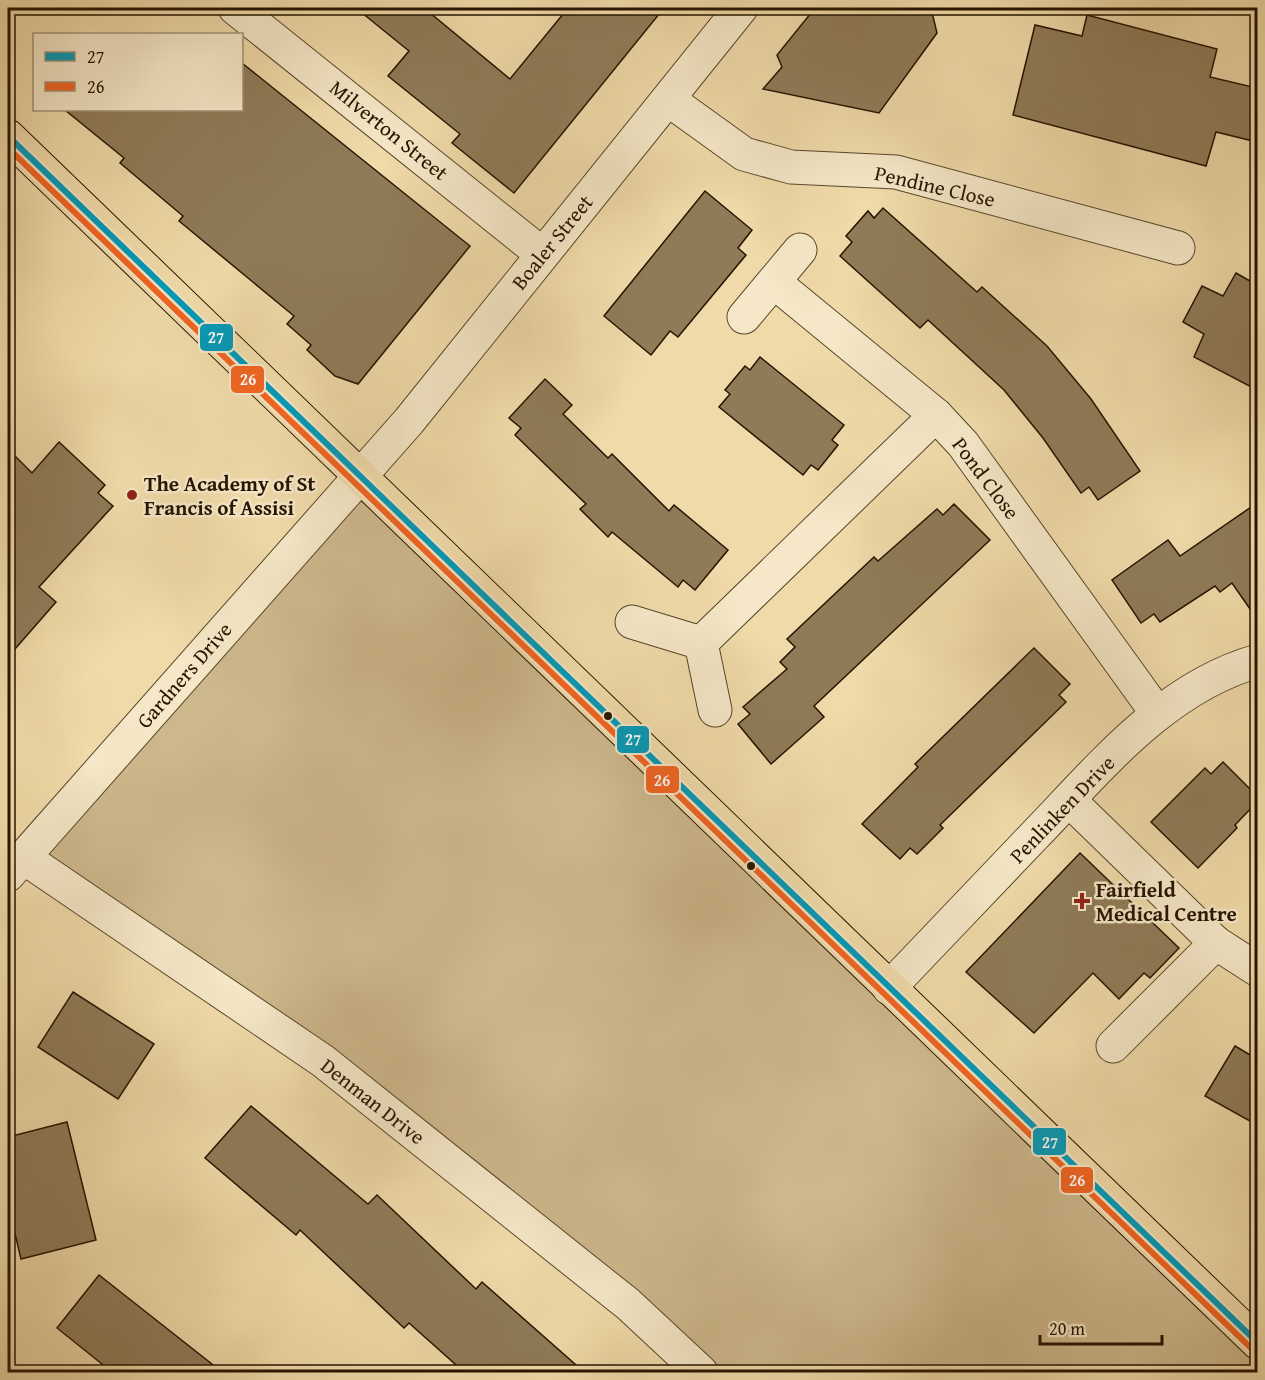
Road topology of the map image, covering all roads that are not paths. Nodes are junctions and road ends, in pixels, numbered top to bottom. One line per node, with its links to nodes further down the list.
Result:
1 (235, 8): 7 (street, Milverton Street)
2 (741, 8): 3 (street, Boaler Street)
3 (669, 100): 5 (street, Pendine Close); 7 (street, Boaler Street)
4 (8, 136): 11 (main road)
5 (1178, 248)
6 (800, 250): 8 (street)
7 (542, 254): 11 (street, Boaler Street)
8 (774, 282): 9 (street); 10 (street, Pond Close)
9 (744, 317)
10 (936, 415): 13 (street); 16 (street, Pond Close)
11 (362, 475): 18 (street, Gardners Drive); 21 (main road)
12 (632, 622): 13 (street)
13 (701, 643): 15 (street)
14 (1257, 661): 16 (street, Penlinken Drive)
15 (715, 710)
16 (1157, 713): 17 (street, Penlinken Drive)
17 (1069, 800): 19 (street); 21 (street, Penlinken Drive)
18 (15, 866): 24 (street, Denman Drive)
19 (1216, 943): 20 (street); 22 (street)
20 (1257, 970)
21 (889, 988): 23 (main road)
22 (1113, 1046)
23 (1257, 1342)
24 (701, 1372)

